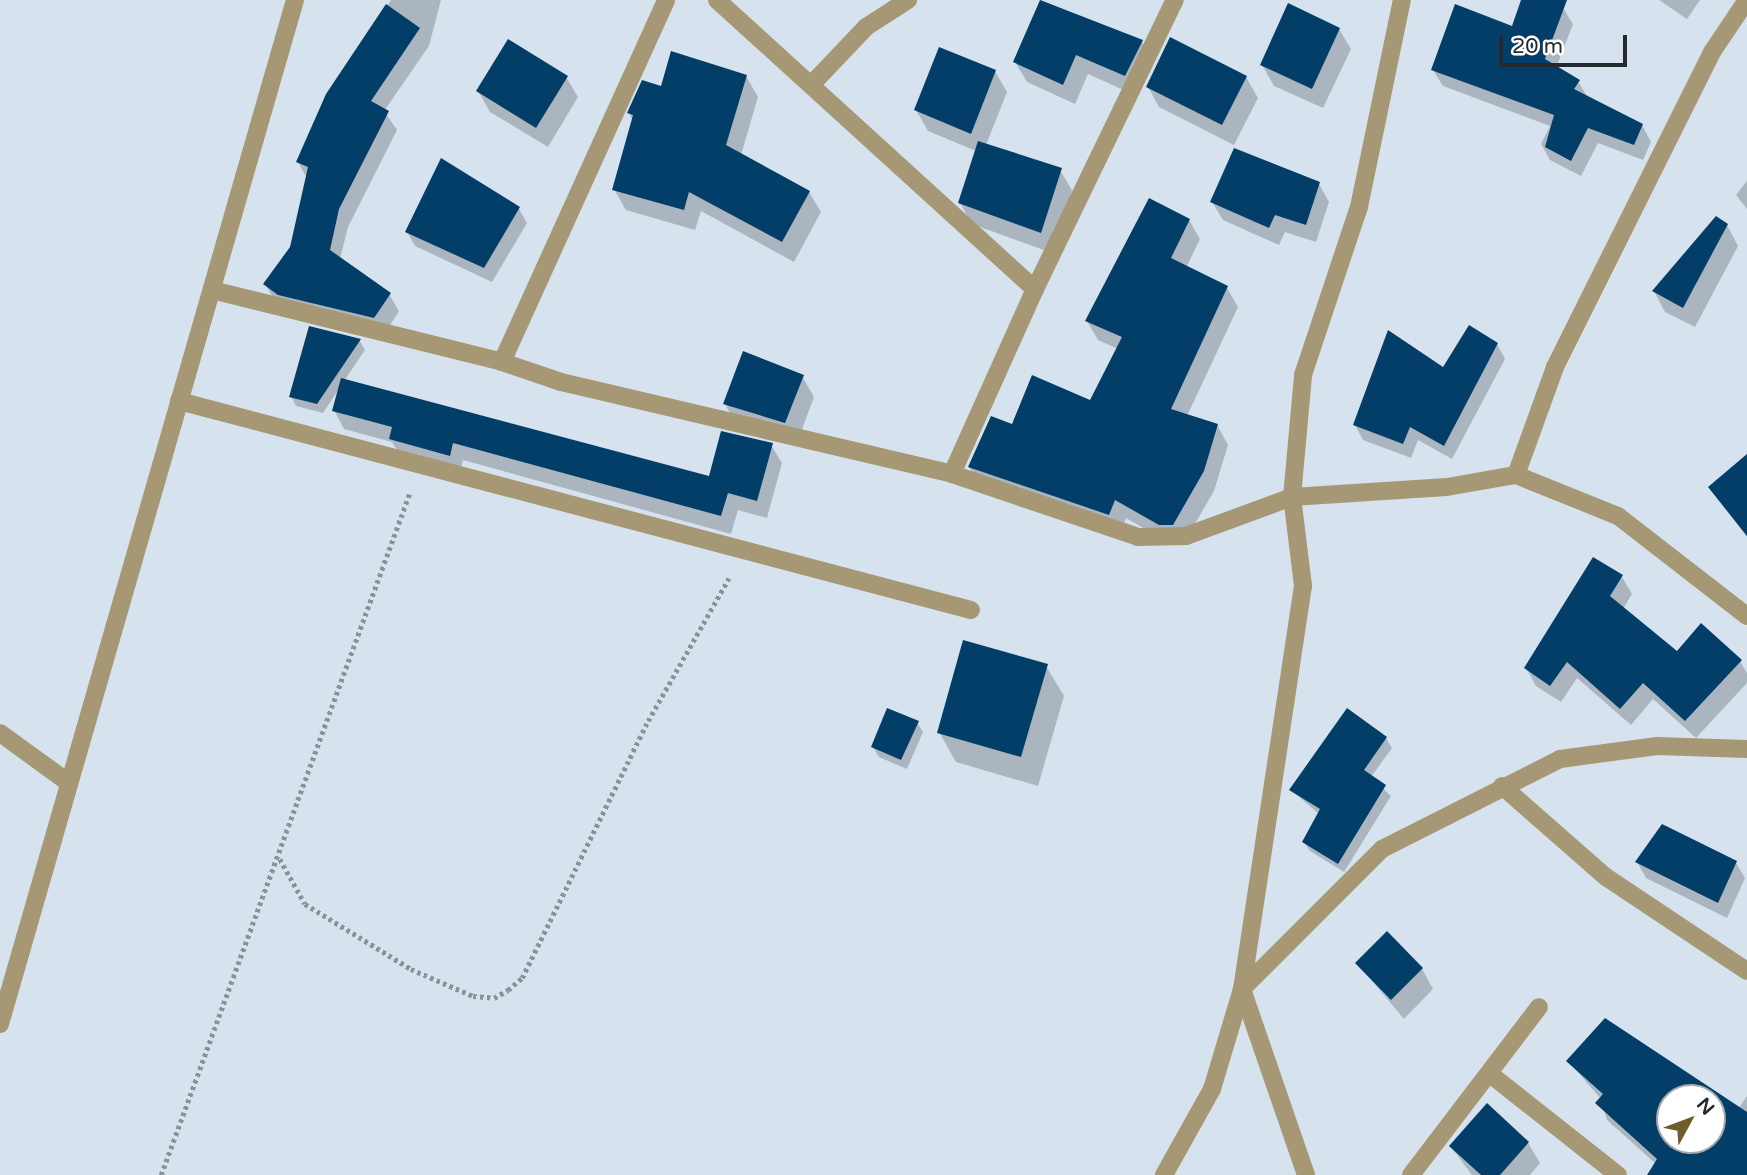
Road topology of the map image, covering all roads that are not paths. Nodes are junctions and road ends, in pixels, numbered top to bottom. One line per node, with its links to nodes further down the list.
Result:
1 (295, 0): 10 (street)
2 (666, 0): 11 (street)
3 (718, 0): 8 (street)
4 (908, 0): 8 (street)
5 (1175, 0): 9 (street)
6 (1402, 0): 15 (street)
7 (1747, 0): 14 (street)
8 (812, 84): 9 (street)
9 (1035, 289): 13 (street)
10 (212, 290): 11 (street); 12 (street)
11 (502, 362): 13 (street)
12 (179, 401): 16 (street); 20 (street)
13 (951, 474): 15 (street)
14 (1516, 475): 15 (street); 17 (street)
15 (1292, 497): 23 (street)
16 (971, 610)
17 (1747, 616)
18 (0, 733): 20 (street)
19 (1747, 750): 21 (street)
20 (69, 783): 25 (street)
21 (1502, 786): 22 (street); 23 (street)
22 (1747, 971)
23 (1242, 989): 27 (street); 28 (street)
24 (1539, 1007): 26 (street)
25 (0, 1024)
26 (1490, 1074): 29 (street); 30 (street)
27 (1164, 1175)
28 (1306, 1175)
29 (1410, 1175)
30 (1618, 1175)

